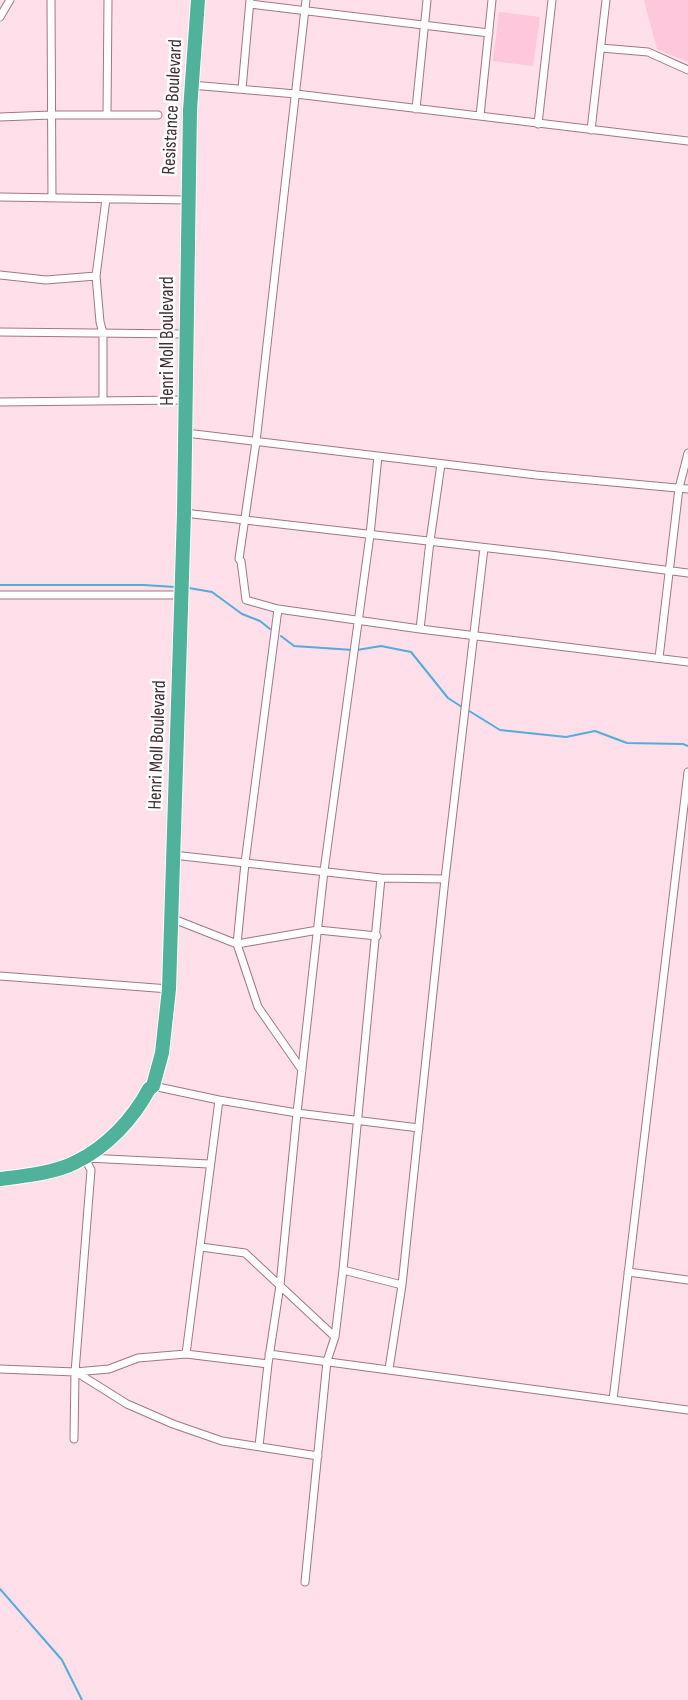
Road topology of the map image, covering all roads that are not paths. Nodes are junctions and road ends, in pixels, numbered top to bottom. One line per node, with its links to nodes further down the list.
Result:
1 (10, 0): 12 (street)
2 (51, 0): 22 (street)
3 (108, 0): 23 (street)
4 (198, 0): 17 (highway, Resistance Boulevard)
5 (306, 0): 11 (street)
6 (427, 0): 13 (street)
7 (492, 0): 14 (street)
8 (552, 0): 26 (street)
9 (606, 0): 15 (street)
10 (250, 2): 11 (street); 18 (street)
11 (305, 10): 13 (street); 19 (street)
12 (0, 17)
13 (424, 25): 14 (street); 20 (street)
14 (489, 33): 24 (street)
15 (601, 48): 16 (street); 27 (street)
16 (688, 70)
17 (191, 85): 18 (street); 32 (highway, Resistance Boulevard)
18 (242, 89): 19 (street)
19 (296, 94): 20 (street); 43 (street)
20 (416, 108): 24 (street)
21 (158, 114): 23 (street)
22 (51, 115): 23 (street); 25 (street); 30 (street)
23 (107, 115)
24 (480, 116): 26 (street)
25 (0, 117)
26 (538, 124): 27 (street)
27 (592, 130): 28 (street)
28 (688, 141)
29 (0, 197): 30 (street)
30 (52, 198): 31 (street)
31 (106, 199): 32 (street); 35 (street)
32 (187, 200): 33 (highway, Resistance Boulevard)
33 (187, 215): 38 (highway, Henri Moll Boulevard)
34 (0, 275): 35 (street)
35 (96, 276): 37 (street)
36 (0, 332): 37 (street)
37 (103, 333): 38 (street); 40 (street)
38 (186, 334): 39 (highway, Henri Moll Boulevard)
39 (186, 400): 40 (street); 42 (highway, Henri Moll Boulevard)
40 (103, 401): 41 (street)
41 (0, 402)
42 (186, 433): 43 (street); 49 (highway, Henri Moll Boulevard)
43 (256, 442): 45 (street); 50 (street)
44 (688, 453): 47 (street)
45 (378, 456): 46 (street); 51 (street)
46 (441, 464): 47 (street); 52 (street)
47 (679, 488): 48 (street); 54 (street)
48 (688, 489)
49 (184, 513): 50 (street); 57 (highway, Henri Moll Boulevard)
50 (244, 520): 51 (street); 58 (street)
51 (370, 535): 52 (street); 59 (street)
52 (430, 541): 53 (street); 60 (street)
53 (484, 548): 54 (street); 61 (street)
54 (670, 571): 55 (street); 62 (street)
55 (688, 573)
56 (0, 595): 57 (street)
57 (182, 595): 65 (highway, Henri Moll Boulevard)
58 (278, 609): 59 (street); 66 (street)
59 (359, 620): 60 (street); 67 (street)
60 (420, 629): 61 (street)
61 (473, 636): 62 (street); 69 (street)
62 (659, 658): 63 (street)
63 (688, 662)
64 (688, 772): 87 (street)
65 (172, 855): 66 (street); 70 (highway, Henri Moll Boulevard)
66 (245, 863): 67 (street); 73 (street)
67 (324, 872): 68 (street); 71 (street)
68 (381, 878): 69 (street); 72 (street)
69 (445, 879): 81 (street)
70 (171, 918): 73 (street); 75 (highway, Henri Moll Boulevard)
71 (318, 930): 72 (street); 73 (street); 76 (street)
72 (377, 936): 80 (street)
73 (237, 944): 76 (street)
74 (0, 976): 75 (street)
75 (169, 989): 77 (highway, Henri Moll Boulevard)
76 (302, 1070): 79 (street)
77 (153, 1086): 78 (street); 82 (highway, Henri Moll Boulevard)
78 (219, 1100): 79 (street); 83 (street)
79 (297, 1113): 80 (street); 89 (street)
80 (357, 1120): 81 (street); 86 (street)
81 (419, 1128): 90 (street)
82 (84, 1157): 83 (street); 84 (highway, Henri Moll Boulevard); 98 (street)
83 (209, 1164): 85 (street)
84 (0, 1179)
85 (201, 1247): 89 (street); 92 (street)
86 (344, 1270): 90 (street); 91 (street)
87 (628, 1272): 88 (street); 99 (street)
88 (688, 1280)
89 (280, 1284): 91 (street); 93 (street)
90 (402, 1285): 97 (street)
91 (335, 1337): 94 (street)
92 (186, 1354): 95 (street); 98 (street)
93 (269, 1354): 94 (street); 95 (street)
94 (327, 1361): 97 (street); 103 (street)
95 (268, 1364): 102 (street)
96 (0, 1369): 98 (street)
97 (390, 1369): 99 (street)
98 (75, 1372): 101 (street); 102 (street)
99 (613, 1400): 100 (street)
100 (688, 1410)
101 (74, 1439)
102 (259, 1446): 103 (street)
103 (318, 1456): 104 (street)
104 (305, 1582)

